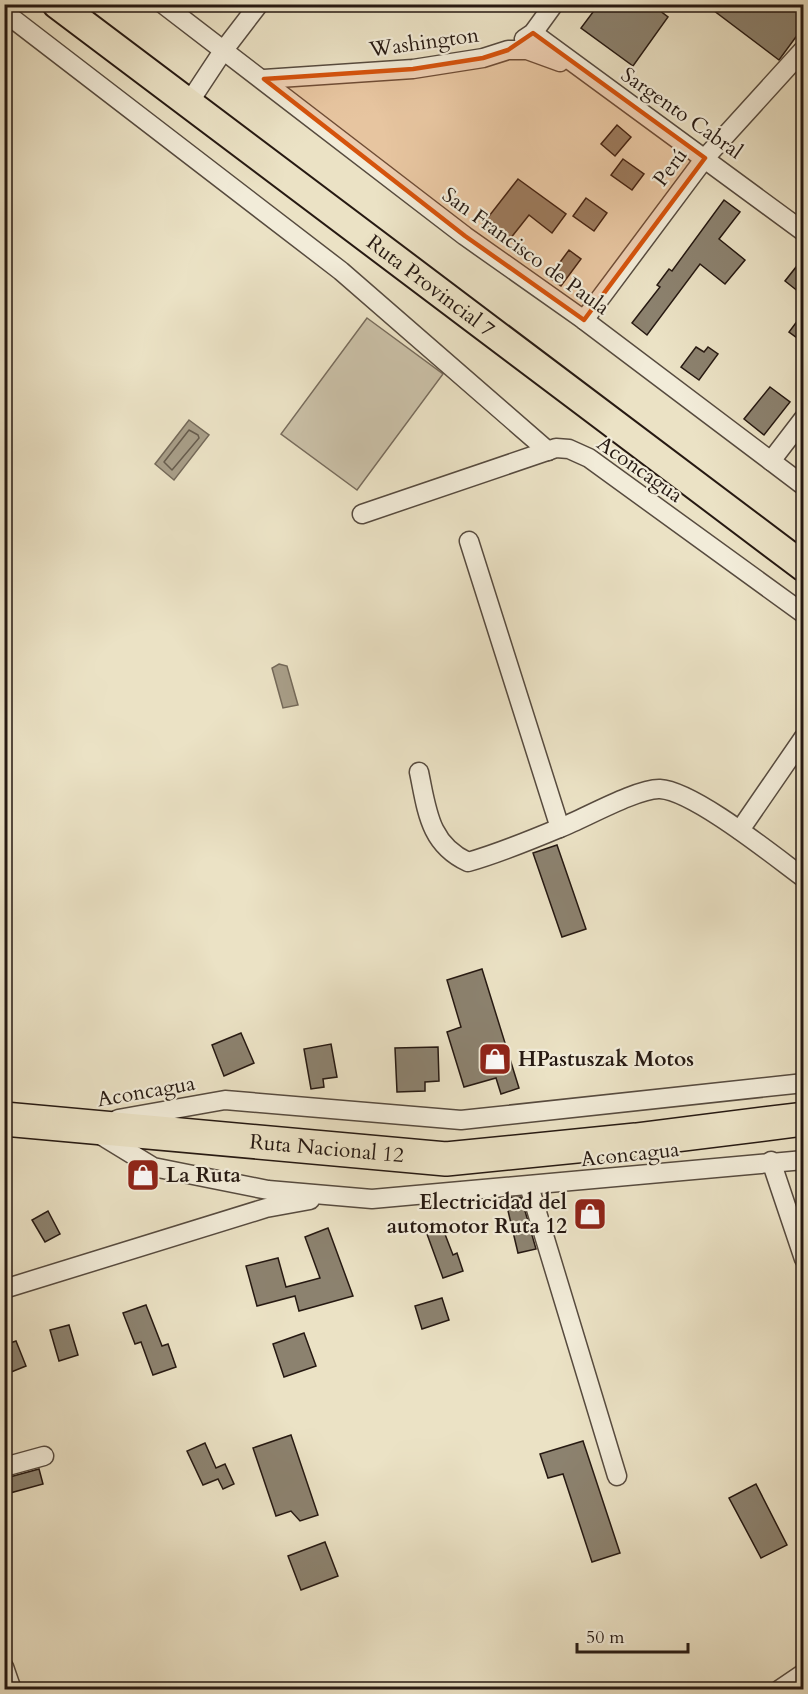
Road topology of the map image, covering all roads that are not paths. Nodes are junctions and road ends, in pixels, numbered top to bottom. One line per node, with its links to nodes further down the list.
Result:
1 (57, 4): 12 (main road, Ruta Provincial 7)
2 (163, 4): 9 (street, San Francisco de Paula)
3 (259, 4): 9 (street)
4 (555, 4): 6 (street)
5 (4, 12): 17 (street)
6 (533, 33): 8 (street); 10 (street, Sargento Cabral)
7 (804, 49): 13 (street, Perú)
8 (508, 50): 10 (street, Washington); 11 (street, Washington)
9 (223, 51): 11 (street, San Francisco de Paula); 12 (street)
10 (586, 73): 13 (street, Sargento Cabral)
11 (264, 79): 15 (street, San Francisco de Paula)
12 (188, 105): 22 (main road, Ruta Provincial 7)
13 (705, 158): 14 (street, Sargento Cabral); 15 (street, Perú)
14 (804, 232)
15 (584, 320): 18 (street, San Francisco de Paula)
16 (804, 418): 18 (street)
17 (548, 451): 20 (street, Aconcagua); 23 (street, Aconcagua)
18 (771, 461): 19 (street, San Francisco de Paula)
19 (804, 486)
20 (362, 514)
21 (469, 541): 26 (street)
22 (804, 567)
23 (804, 614)
24 (804, 737): 27 (street)
25 (419, 772): 26 (street)
26 (560, 828): 27 (street)
27 (740, 830): 28 (street)
28 (804, 878)
29 (804, 1083): 33 (street, Aconcagua)
30 (804, 1114): 34 (highway, Ruta Nacional 12)
31 (4, 1119): 33 (highway, Ruta Nacional 12)
32 (804, 1119): 34 (highway, Ruta Nacional 12)
33 (84, 1125): 34 (highway, Ruta Nacional 12); 38 (street, Aconcagua)
34 (648, 1138)
35 (804, 1160): 36 (street, Aconcagua)
36 (771, 1161): 37 (street, Aconcagua); 39 (street)
37 (529, 1186): 38 (street, Aconcagua); 43 (street)
38 (332, 1196): 40 (street)
39 (804, 1259)
40 (4, 1289)
41 (44, 1456): 42 (street)
42 (4, 1467)
43 (617, 1476)
44 (4, 1667): 46 (street)
45 (804, 1673): 47 (street)
46 (12, 1689)
47 (779, 1689)

